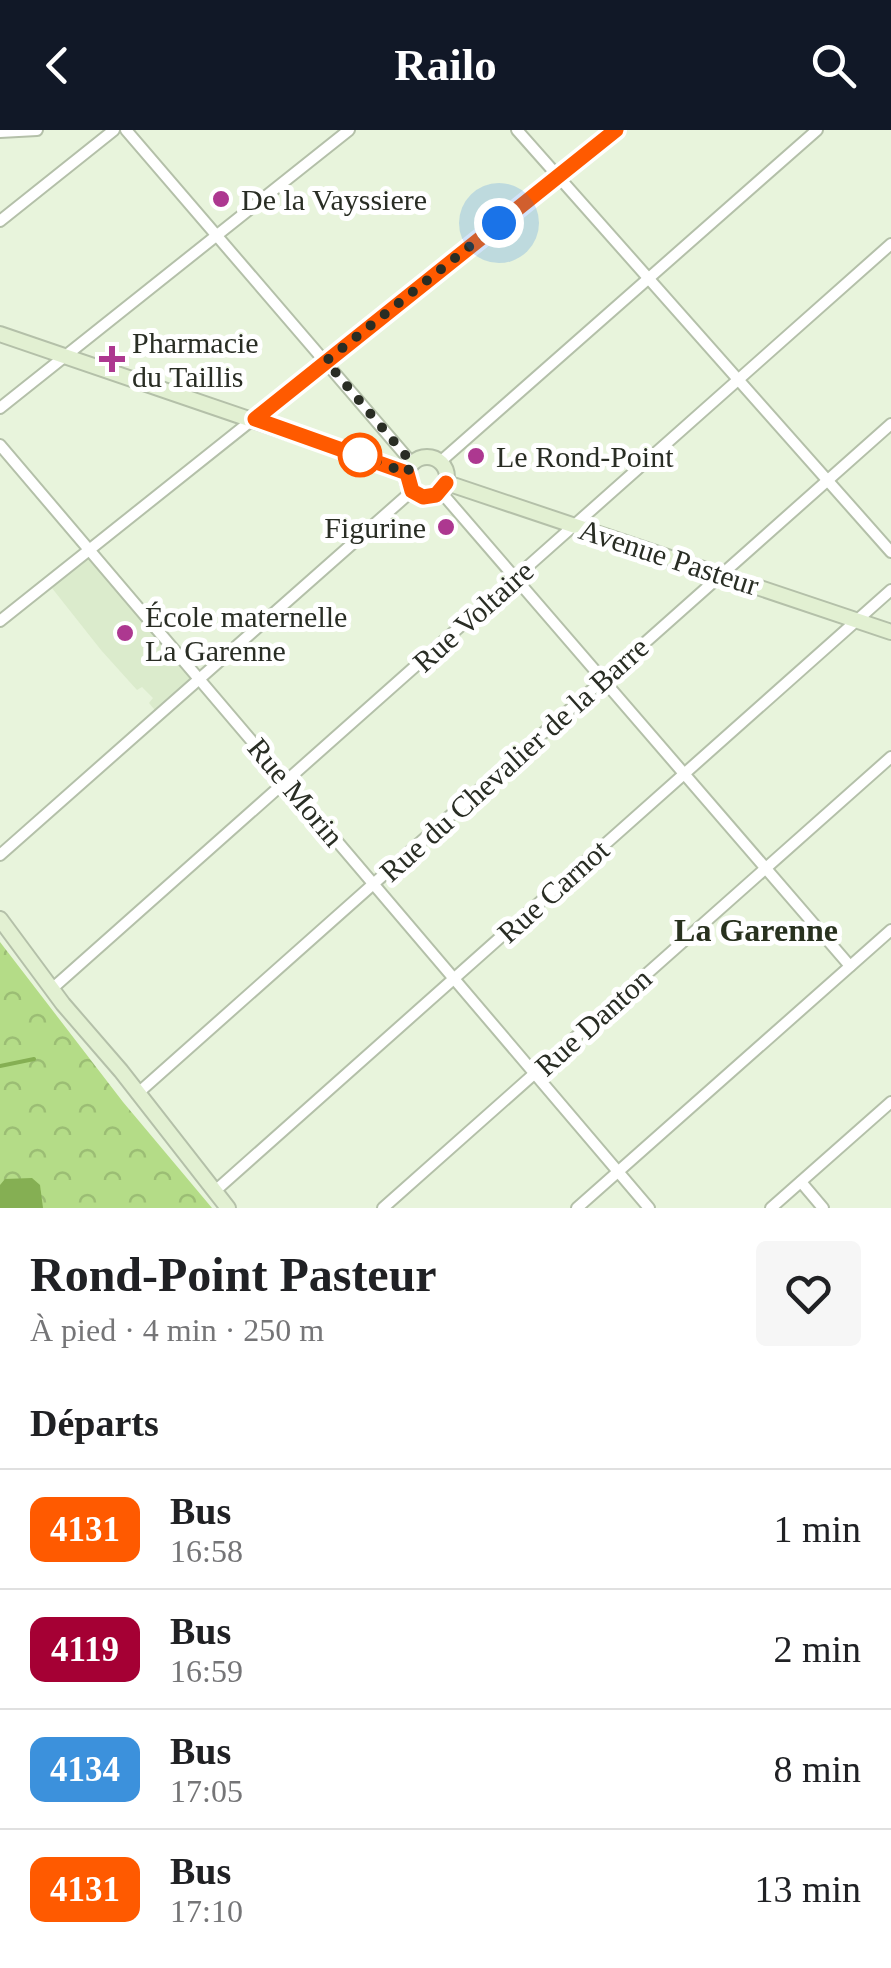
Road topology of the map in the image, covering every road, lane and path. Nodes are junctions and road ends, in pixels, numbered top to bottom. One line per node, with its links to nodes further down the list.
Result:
1 (37, 130): 8 (street)
2 (114, 130): 10 (street)
3 (126, 130): 11 (street)
4 (349, 130): 11 (street)
5 (517, 130): 9 (street)
6 (616, 130): 9 (street)
7 (816, 130): 13 (street)
8 (0, 132)
9 (558, 177): 13 (street); 16 (street)
10 (0, 221)
11 (218, 236): 15 (street); 16 (street)
12 (891, 244): 17 (street, Rue Voltaire)
13 (649, 279): 17 (street); 22 (street)
14 (0, 334): 15 (street)
15 (66, 356): 18 (street); 19 (street)
16 (326, 361): 19 (street); 23 (street)
17 (739, 380): 24 (street); 27 (street, Rue Voltaire)
18 (0, 408)
19 (255, 419): 23 (street); 28 (street)
20 (891, 424): 24 (street, Rue du Chevalier de la Barre)
21 (0, 445): 28 (street, Rue Morin)
22 (440, 462): 23 (street); 25 (street)
23 (410, 468): 26 (street)
24 (828, 480): 29 (street); 30 (street, Rue du Chevalier de la Barre)
25 (444, 487): 26 (street); 27 (street, Avenue Pasteur); 31 (street)
26 (412, 491): 36 (street)
27 (574, 525): 30 (street, Avenue Pasteur); 31 (street, Rue Voltaire)
28 (92, 547): 33 (street); 36 (street, Rue Morin)
29 (891, 552)
30 (722, 574): 34 (street, Avenue Pasteur); 37 (street, Rue du Chevalier de la Barre)
31 (514, 578): 37 (street); 40 (street, Rue Voltaire)
32 (891, 590): 34 (street, Rue Carnot)
33 (0, 621)
34 (858, 621): 35 (street, Avenue Pasteur); 39 (street, Rue Carnot)
35 (891, 632)
36 (199, 677): 40 (street, Rue Morin); 41 (street)
37 (603, 680): 39 (street); 43 (street, Rue du Chevalier de la Barre)
38 (891, 757): 42 (street, Rue Danton)
39 (684, 774): 42 (street); 47 (street, Rue Carnot)
40 (286, 782): 43 (street, Rue Morin); 48 (street, Rue Voltaire)
41 (0, 855)
42 (766, 868): 46 (street); 49 (street, Rue Danton)
43 (374, 884): 47 (street, Rue Morin); 50 (street, Rue du Chevalier de la Barre)
44 (0, 919): 48 (street)
45 (891, 930): 46 (street)
46 (850, 966): 52 (street)
47 (455, 978): 49 (street, Rue Morin); 54 (street, Rue Carnot)
48 (54, 987): 50 (street)
49 (535, 1073): 52 (street, Rue Morin); 56 (street, Rue Danton)
50 (138, 1094): 54 (street)
51 (891, 1102): 53 (street)
52 (618, 1171): 57 (street); 58 (street, Rue Morin)
53 (801, 1182): 59 (street); 60 (street)
54 (215, 1191): 55 (street)
55 (228, 1208)
56 (384, 1208)
57 (577, 1208)
58 (649, 1208)
59 (771, 1208)
60 (823, 1208)

